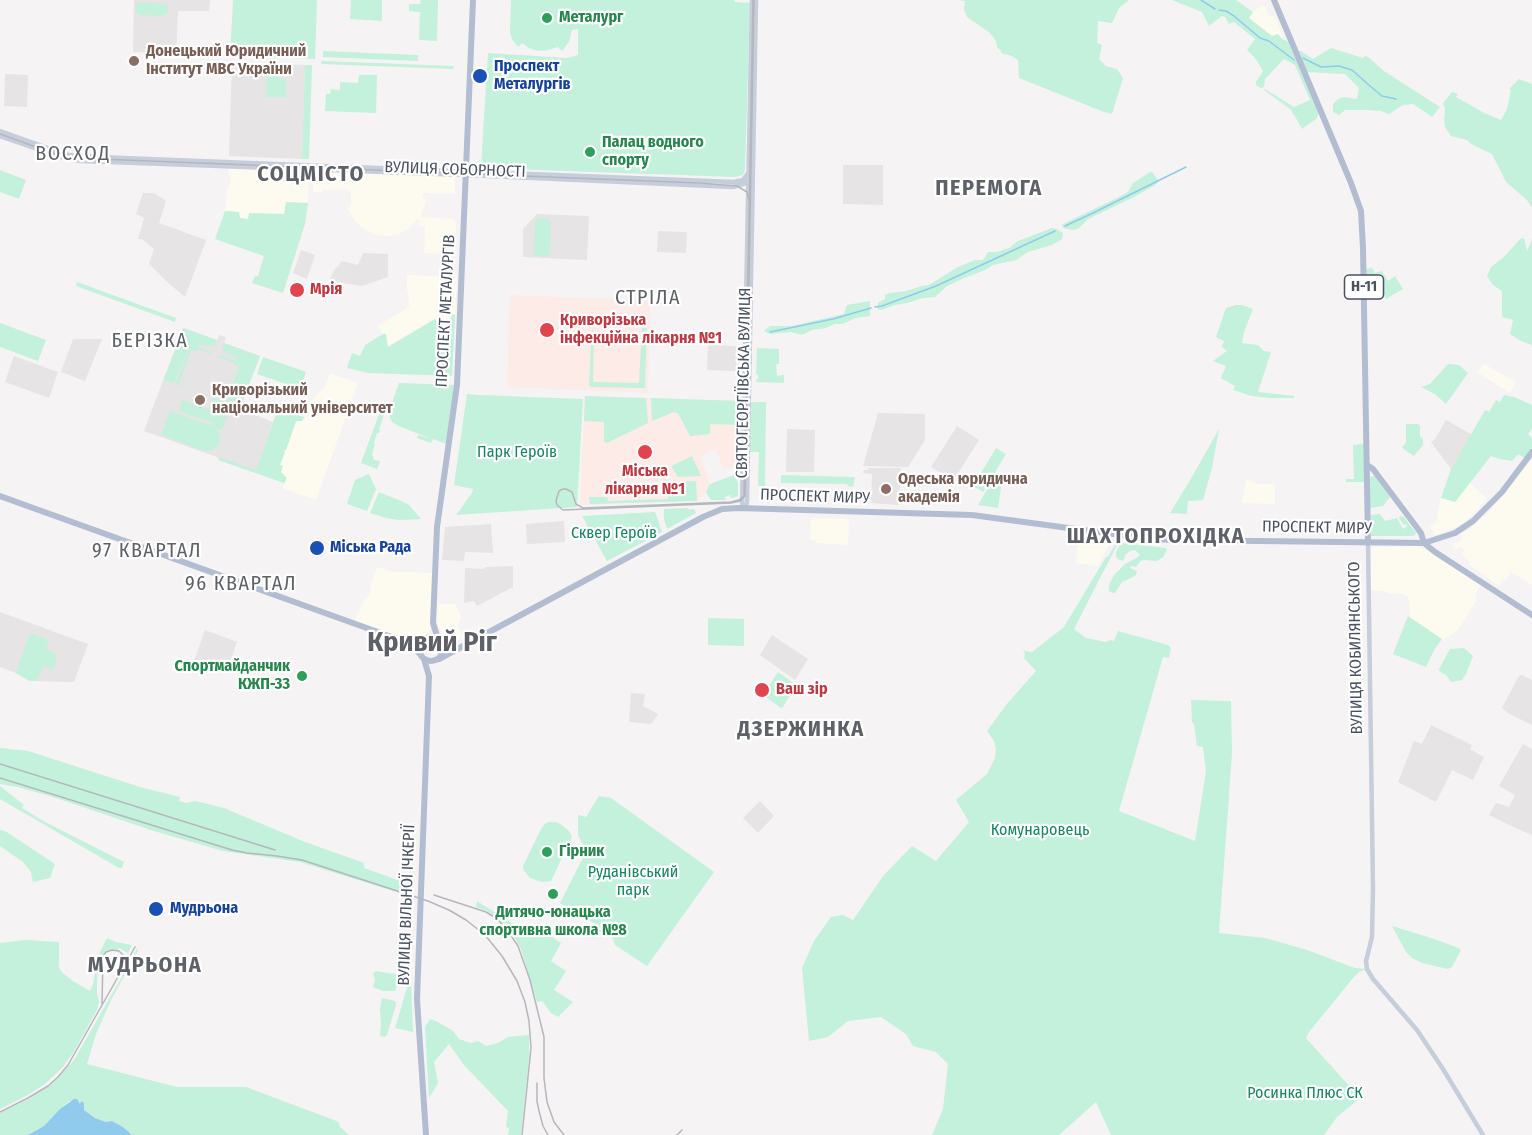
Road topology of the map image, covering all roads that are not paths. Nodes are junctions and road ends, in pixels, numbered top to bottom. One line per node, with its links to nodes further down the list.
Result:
1 (473, 0): 5 (main road, ПРОСПЕКТ МЕТАЛУРГІВ)
2 (754, 0): 6 (main road, СВЯТОГЕОРГІЇВСЬКА ВУЛИЦЯ)
3 (1274, 0): 13 (main road, ВУЛИЦЯ КОБИЛЯНСЬКОГО / Н-11)
4 (0, 134): 5 (main road, ВУЛИЦЯ СОБОРНОСТІ)
5 (466, 173): 8 (main road, ВУЛИЦЯ СОБОРНОСТІ); 19 (main road, ПРОСПЕКТ МЕТАЛУРГІВ)
6 (750, 173): 7 (main road); 8 (main road); 11 (main road, СВЯТОГЕОРГІЇВСЬКА ВУЛИЦЯ)
7 (748, 181): 9 (main road, ВУЛИЦЯ СОБОРНОСТІ); 10 (main road)
8 (734, 184): 9 (main road, ВУЛИЦЯ СОБОРНОСТІ); 11 (main road)
9 (741, 185): 10 (main road)
10 (748, 190): 11 (main road)
11 (750, 199): 15 (main road, СВЯТОГЕОРГІЇВСЬКА ВУЛИЦЯ)
12 (1532, 452): 17 (main road, ПРОСПЕКТ МИРУ)
13 (1367, 465): 16 (main road, ВУЛИЦЯ КОБИЛЯНСЬКОГО / Н-11); 17 (main road)
14 (0, 496): 22 (main road)
15 (744, 508): 16 (main road, ПРОСПЕКТ МИРУ); 24 (main road, ПРОСПЕКТ МИРУ)
16 (1368, 543): 17 (main road, ПРОСПЕКТ МИРУ); 29 (main road, ВУЛИЦЯ КОБИЛЯНСЬКОГО / Н-11)
17 (1424, 543): 18 (main road)
18 (1532, 615)
19 (434, 622): 20 (main road); 21 (main road)
20 (425, 639): 21 (main road); 22 (main road); 25 (main road)
21 (438, 639): 23 (main road)
22 (409, 643): 25 (main road)
23 (443, 649): 24 (main road); 26 (main road)
24 (454, 650): 26 (main road, ПРОСПЕКТ МИРУ)
25 (422, 656): 26 (main road); 27 (main road)
26 (437, 660): 27 (main road)
27 (429, 676): 28 (main road, ВУЛИЦЯ ВІЛЬНОЇ ІЧКЕРІЇ)
28 (426, 1135)
29 (1483, 1135)

